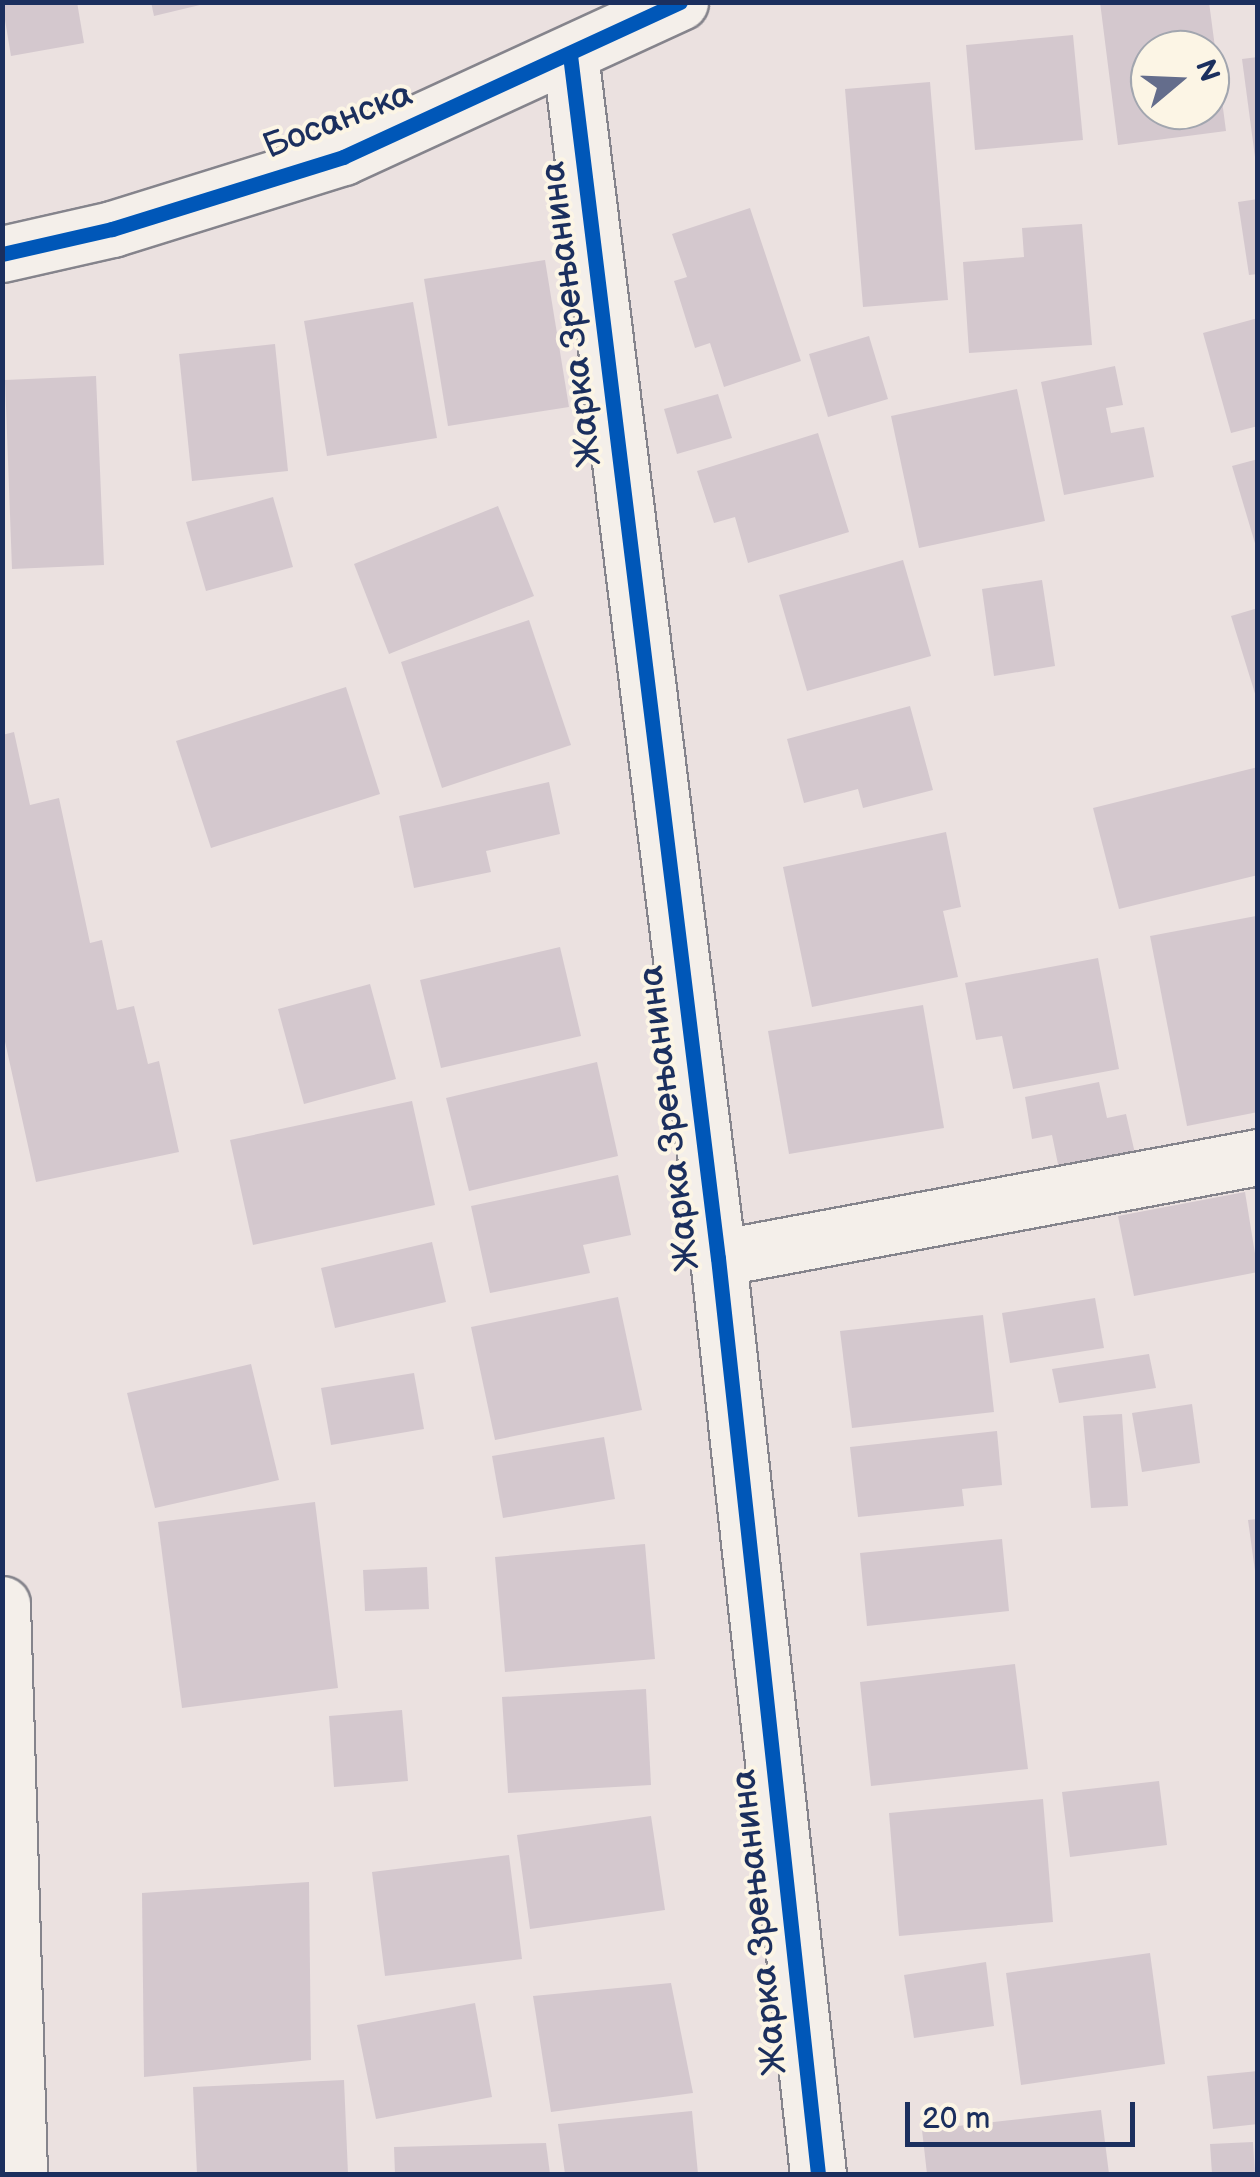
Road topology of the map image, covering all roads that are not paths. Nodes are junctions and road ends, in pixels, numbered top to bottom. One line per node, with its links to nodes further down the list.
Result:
1 (680, 2): 2 (street, Босанска)
2 (570, 55): 3 (street, Босанска); 5 (street, Жарка Зрењанина)
3 (2, 254)
4 (1258, 1157): 5 (street)
5 (718, 1258): 8 (street, Жарка Зрењанина)
6 (2, 1604): 7 (street)
7 (19, 2174)
8 (818, 2174)

